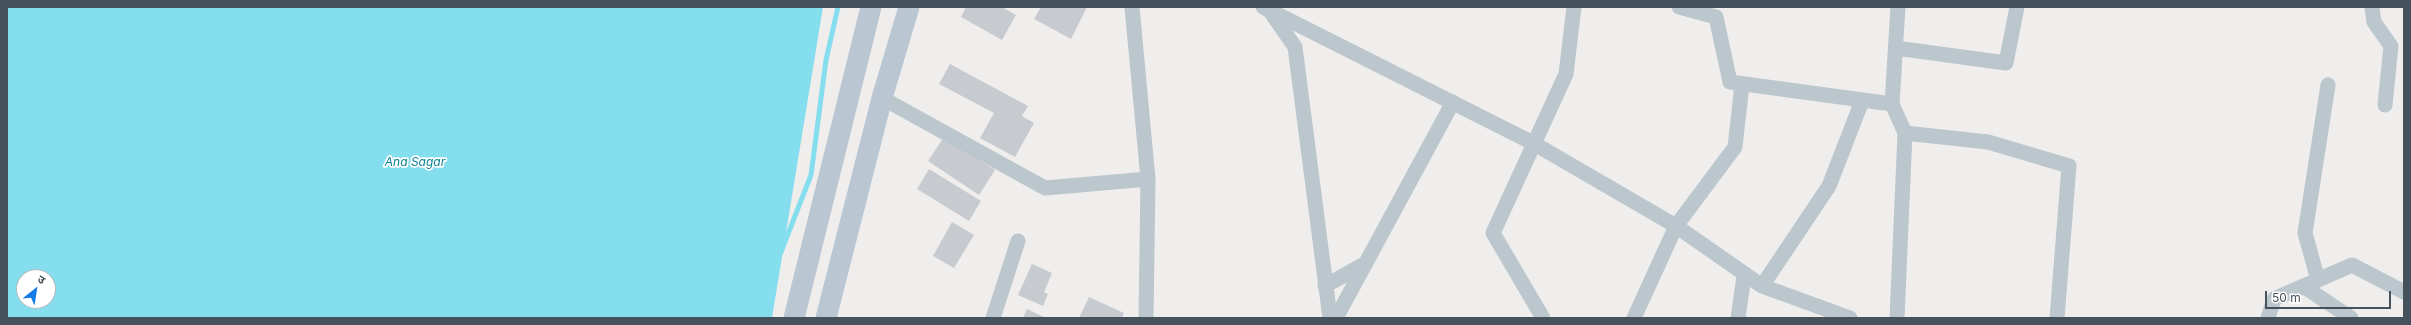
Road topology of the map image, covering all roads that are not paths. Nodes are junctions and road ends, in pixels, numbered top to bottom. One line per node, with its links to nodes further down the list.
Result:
1 (871, 7): 30 (street)
2 (909, 7): 13 (street)
3 (1132, 7): 20 (street)
4 (1574, 7): 19 (street)
5 (1679, 7): 11 (street)
6 (1898, 7): 10 (street)
7 (2017, 7): 10 (street)
8 (2372, 7): 17 (street)
9 (1267, 8): 15 (street); 26 (street)
10 (1896, 48): 16 (street)
11 (1742, 84): 14 (street); 21 (street)
12 (2328, 85): 25 (street)
13 (882, 98): 20 (street); 31 (street)
14 (1862, 101): 16 (street); 27 (street)
15 (1454, 102): 19 (street); 23 (street)
16 (1892, 104): 18 (street)
17 (2385, 105)
18 (1905, 133): 40 (street); 41 (street)
19 (1533, 143): 21 (street); 36 (street)
20 (1148, 179): 33 (street)
21 (1676, 226): 24 (street); 37 (street)
22 (1018, 241): 32 (street)
23 (1366, 263): 26 (street); 35 (street)
24 (1744, 276): 27 (street); 38 (street)
25 (2318, 280): 28 (street); 29 (street)
26 (1325, 286): 34 (street)
27 (1762, 286): 39 (street)
28 (2303, 286): 42 (street); 43 (street)
29 (2404, 292)
30 (794, 318)
31 (826, 318)
32 (993, 318)
33 (1146, 318)
34 (1330, 318)
35 (1336, 318)
36 (1543, 318)
37 (1634, 318)
38 (1738, 318)
39 (1850, 318)
40 (1897, 318)
41 (2057, 318)
42 (2268, 318)
43 (2351, 318)

